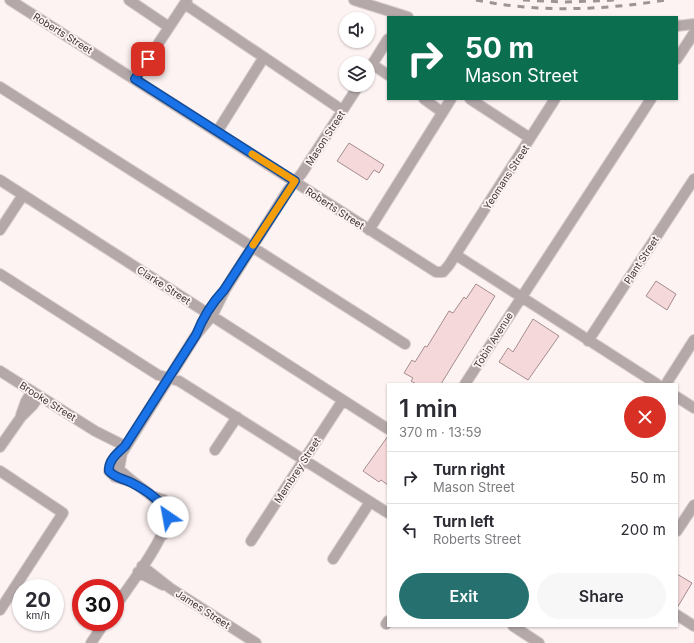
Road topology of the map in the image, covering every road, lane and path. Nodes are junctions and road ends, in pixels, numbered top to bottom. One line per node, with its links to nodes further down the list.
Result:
1 (10, 0): 16 (street, Roberts Street)
2 (129, 0): 8 (street)
3 (354, 0): 5 (street)
4 (186, 2): 8 (street); 11 (street)
5 (401, 16)
6 (694, 24): 7 (street)
7 (678, 26)
8 (169, 27): 16 (street)
9 (694, 34): 12 (street)
10 (387, 41): 13 (street)
11 (264, 57): 24 (street); 26 (street)
12 (678, 58)
13 (375, 59)
14 (375, 69): 15 (street)
15 (387, 75)
16 (135, 79): 26 (street, Roberts Street)
17 (0, 87): 34 (street)
18 (354, 92): 24 (street, Mason Street)
19 (425, 100): 25 (street)
20 (450, 100): 25 (street)
21 (472, 100): 27 (street)
22 (554, 100): 27 (street, Yeomans Street)
23 (650, 100): 37 (street, Tobin Avenue)
24 (342, 110): 30 (street, Mason Street)
25 (442, 112): 33 (street)
26 (217, 132): 30 (street, Roberts Street)
27 (530, 138): 35 (street, Yeomans Street)
28 (694, 179): 39 (street, Plant Street)
29 (0, 180): 31 (street, Clarke Street)
30 (295, 181): 33 (street, Roberts Street); 34 (street, Mason Street)
31 (23, 195): 32 (street); 38 (street, Clarke Street)
32 (0, 230)
33 (369, 230): 35 (street, Roberts Street)
34 (252, 247): 38 (street, Mason Street); 41 (street)
35 (456, 255): 37 (street)
36 (0, 274): 43 (street)
37 (520, 296): 39 (street); 44 (street, Tobin Avenue)
38 (209, 314): 43 (street, Mason Street); 49 (street, Clarke Street)
39 (588, 340): 45 (street)
40 (694, 340): 46 (street)
41 (405, 344)
42 (0, 371): 47 (street, Brooke Street)
43 (168, 378): 51 (street); 54 (street, Mason Street)
44 (466, 383)
45 (655, 383)
46 (667, 383)
47 (36, 394): 53 (street); 54 (street, Brooke Street)
48 (678, 398): 50 (street)
49 (343, 400): 52 (street, Clarke Street); 56 (street, Membrey Street)
50 (694, 408)
51 (237, 417): 55 (street); 56 (street)
52 (387, 428)
53 (0, 447)
54 (122, 450): 64 (street, Mason Street)
55 (215, 450)
56 (304, 459): 58 (street); 62 (street, Membrey Street)
57 (0, 471): 66 (street)
58 (370, 502): 60 (street); 63 (street)
59 (694, 505): 61 (street)
60 (387, 512)
61 (678, 529)
62 (251, 541)
63 (333, 559)
64 (140, 569): 65 (street); 72 (street, James Street)
65 (124, 593)
66 (0, 610)
67 (678, 616): 68 (street)
68 (694, 626)
69 (515, 627): 73 (street)
70 (99, 631): 71 (street)
71 (91, 643)
72 (256, 643)
73 (539, 643)

